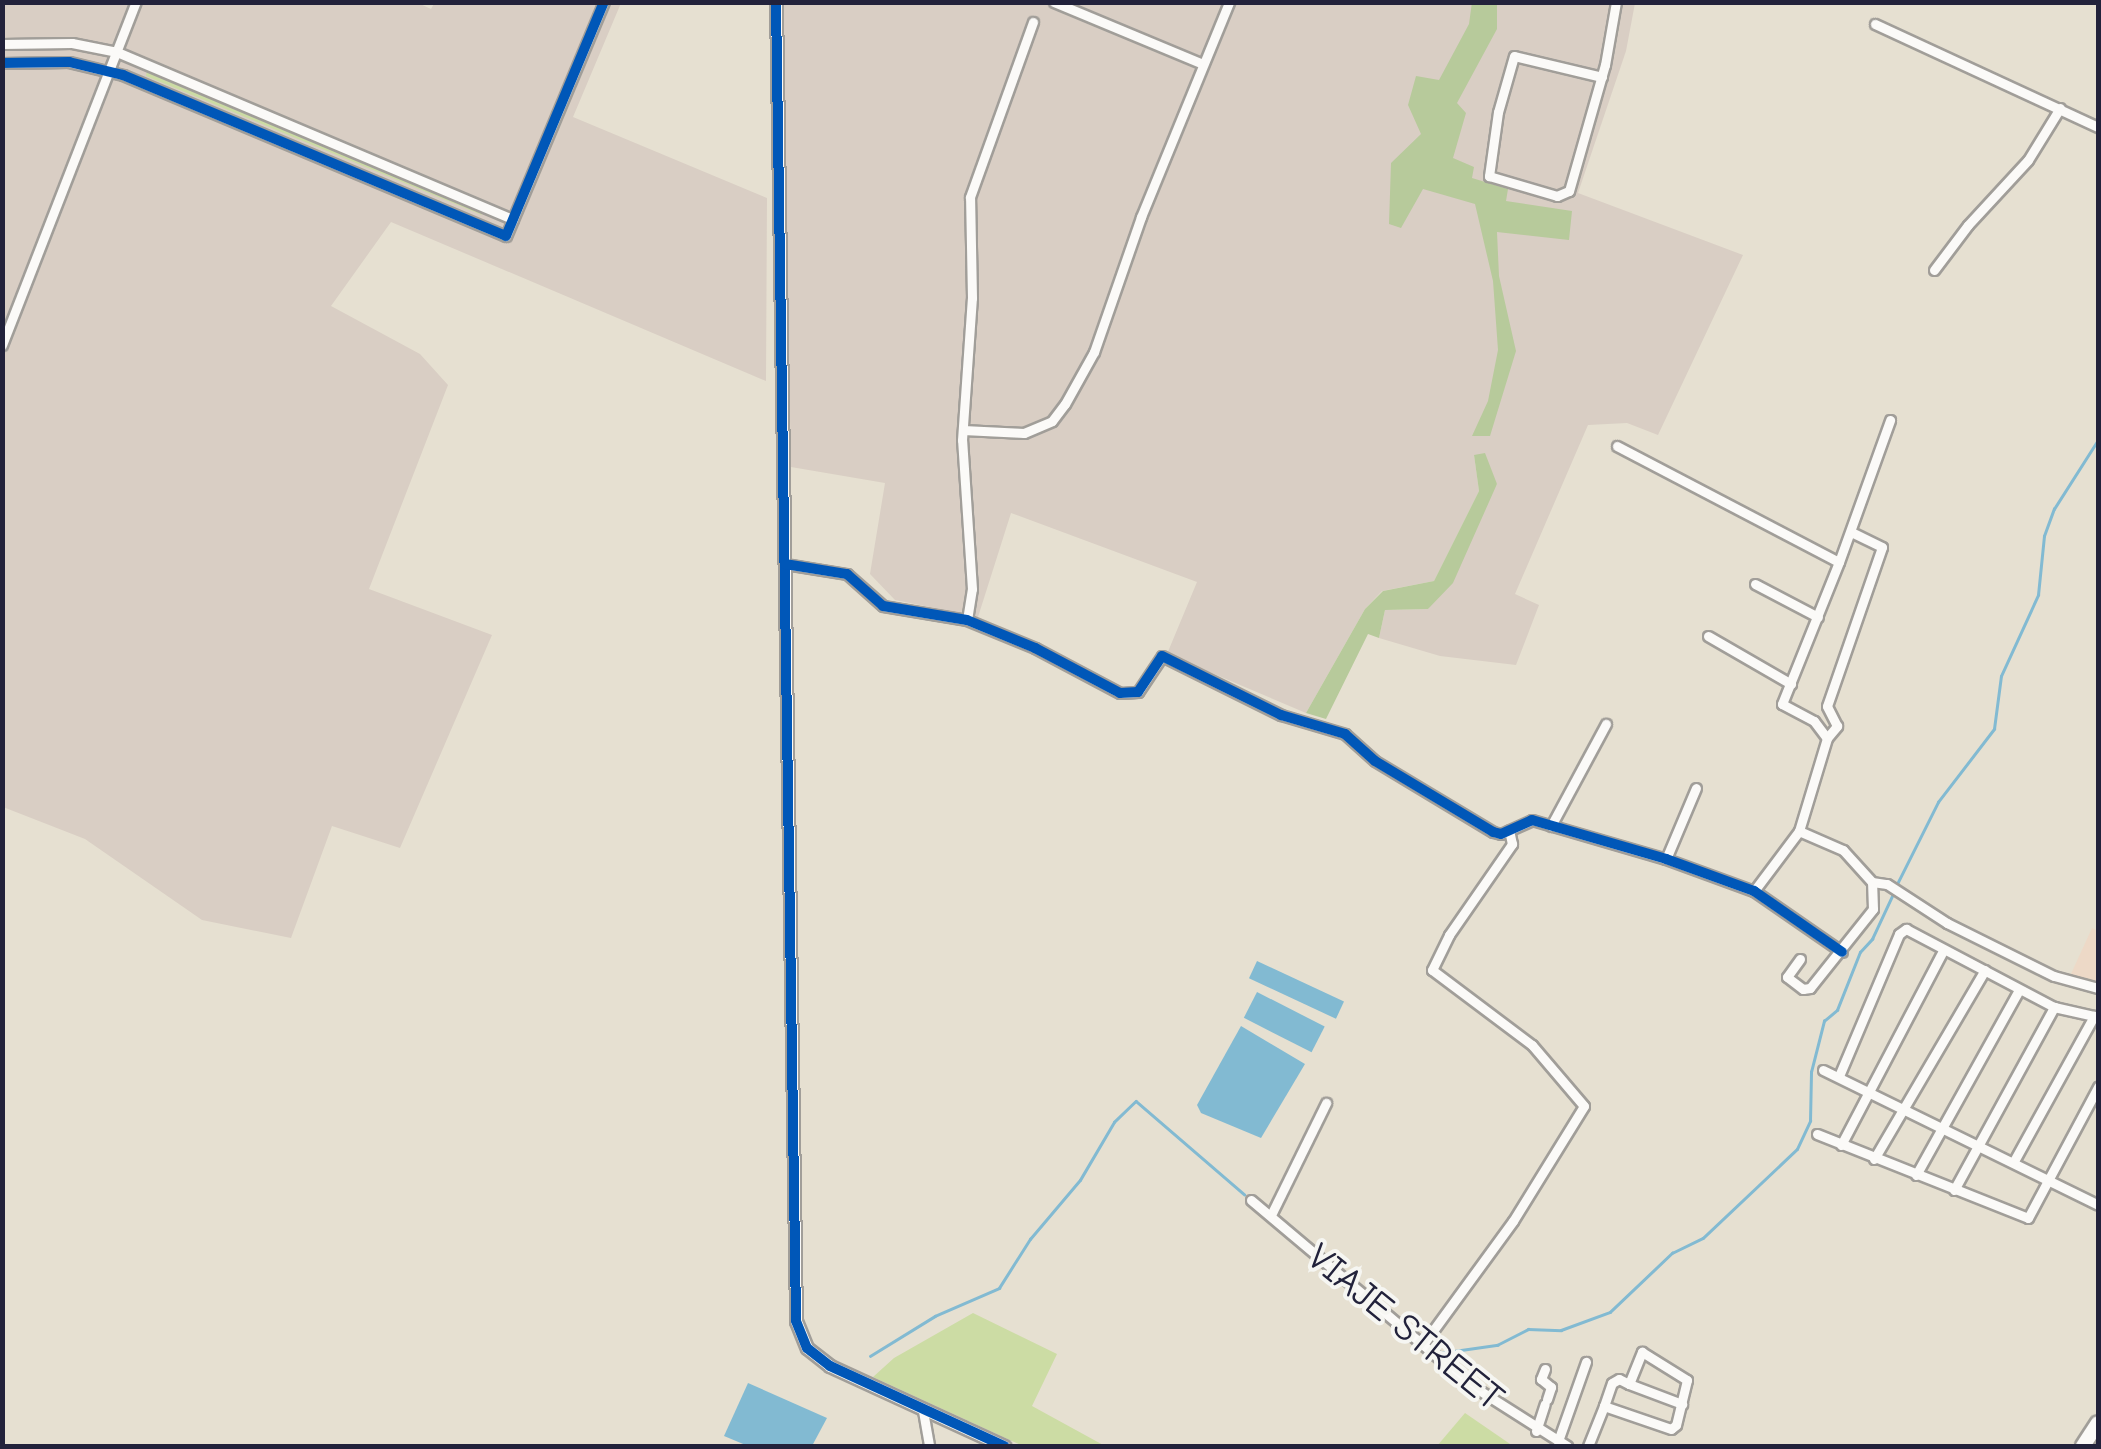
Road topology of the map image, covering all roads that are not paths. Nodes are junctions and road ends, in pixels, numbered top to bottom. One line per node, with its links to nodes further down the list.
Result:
1 (136, 2): 10 (street)
2 (604, 2): 17 (street)
3 (776, 2): 25 (street)
4 (1054, 2): 12 (street)
5 (1228, 2): 12 (street)
6 (1616, 2): 14 (street)
7 (1032, 22): 21 (street)
8 (1875, 24): 15 (street)
9 (2, 44): 10 (street)
10 (117, 52): 13 (street); 17 (street)
11 (2, 63): 13 (street)
12 (1203, 64): 21 (street)
13 (110, 71): 17 (street); 19 (street)
14 (1602, 77): 14 (street)
15 (2060, 108): 16 (street); 18 (street)
16 (2098, 127)
17 (513, 219)
18 (1934, 270)
19 (2, 345)
20 (1890, 420): 23 (street)
21 (962, 430): 28 (street)
22 (1618, 446): 24 (street)
23 (1851, 532): 24 (street); 32 (street)
24 (1839, 562): 27 (street)
25 (785, 564): 28 (street); 72 (street)
26 (1755, 584): 27 (street)
27 (1818, 617): 30 (street)
28 (966, 620): 35 (street)
29 (1708, 636): 30 (street)
30 (1791, 684): 32 (street)
31 (1606, 724): 34 (street)
32 (1827, 738): 36 (street)
33 (1696, 788): 37 (street)
34 (1550, 826): 35 (street); 37 (street)
35 (1509, 830): 66 (street)
36 (1799, 831): 38 (street); 39 (street)
37 (1666, 858): 39 (street)
38 (1872, 882): 41 (street); 44 (street)
39 (1754, 892): 41 (street)
40 (1943, 951): 43 (street); 49 (street); 51 (street)
41 (1842, 952): 42 (street)
42 (1800, 958)
43 (1985, 970): 45 (street); 53 (street)
44 (2098, 988)
45 (2019, 990): 46 (street); 54 (street)
46 (2054, 1007): 47 (street); 56 (street)
47 (2096, 1016): 59 (street)
48 (1824, 1070): 49 (street)
49 (1839, 1076): 51 (street)
50 (2098, 1087): 61 (street)
51 (1867, 1089): 53 (street); 57 (street)
52 (1326, 1103): 65 (street)
53 (1901, 1107): 54 (street); 58 (street)
54 (1944, 1126): 56 (street); 60 (street)
55 (1817, 1134): 57 (street)
56 (1980, 1144): 59 (street); 62 (street)
57 (1841, 1145): 58 (street)
58 (1874, 1159): 60 (street)
59 (2014, 1161): 61 (street)
60 (1916, 1175): 62 (street)
61 (2048, 1180): 62 (street); 64 (street)
62 (1954, 1190)
63 (1251, 1200): 65 (street, VIAJE STREET)
64 (2098, 1205)
65 (1271, 1215): 66 (street, VIAJE STREET)
66 (1424, 1343): 74 (street, VIAJE STREET)
67 (1586, 1362): 75 (street)
68 (1545, 1369): 74 (street)
69 (1629, 1384): 70 (street); 70 (street); 71 (street)
70 (1682, 1404): 71 (street)
71 (1604, 1406): 78 (street)
72 (923, 1411): 76 (street); 77 (street)
73 (2098, 1423): 79 (highway)
74 (1536, 1430): 75 (street, VIAJE STREET)
75 (1563, 1444)
76 (929, 1446)
77 (1004, 1446)
78 (1588, 1446)
79 (2083, 1446)

